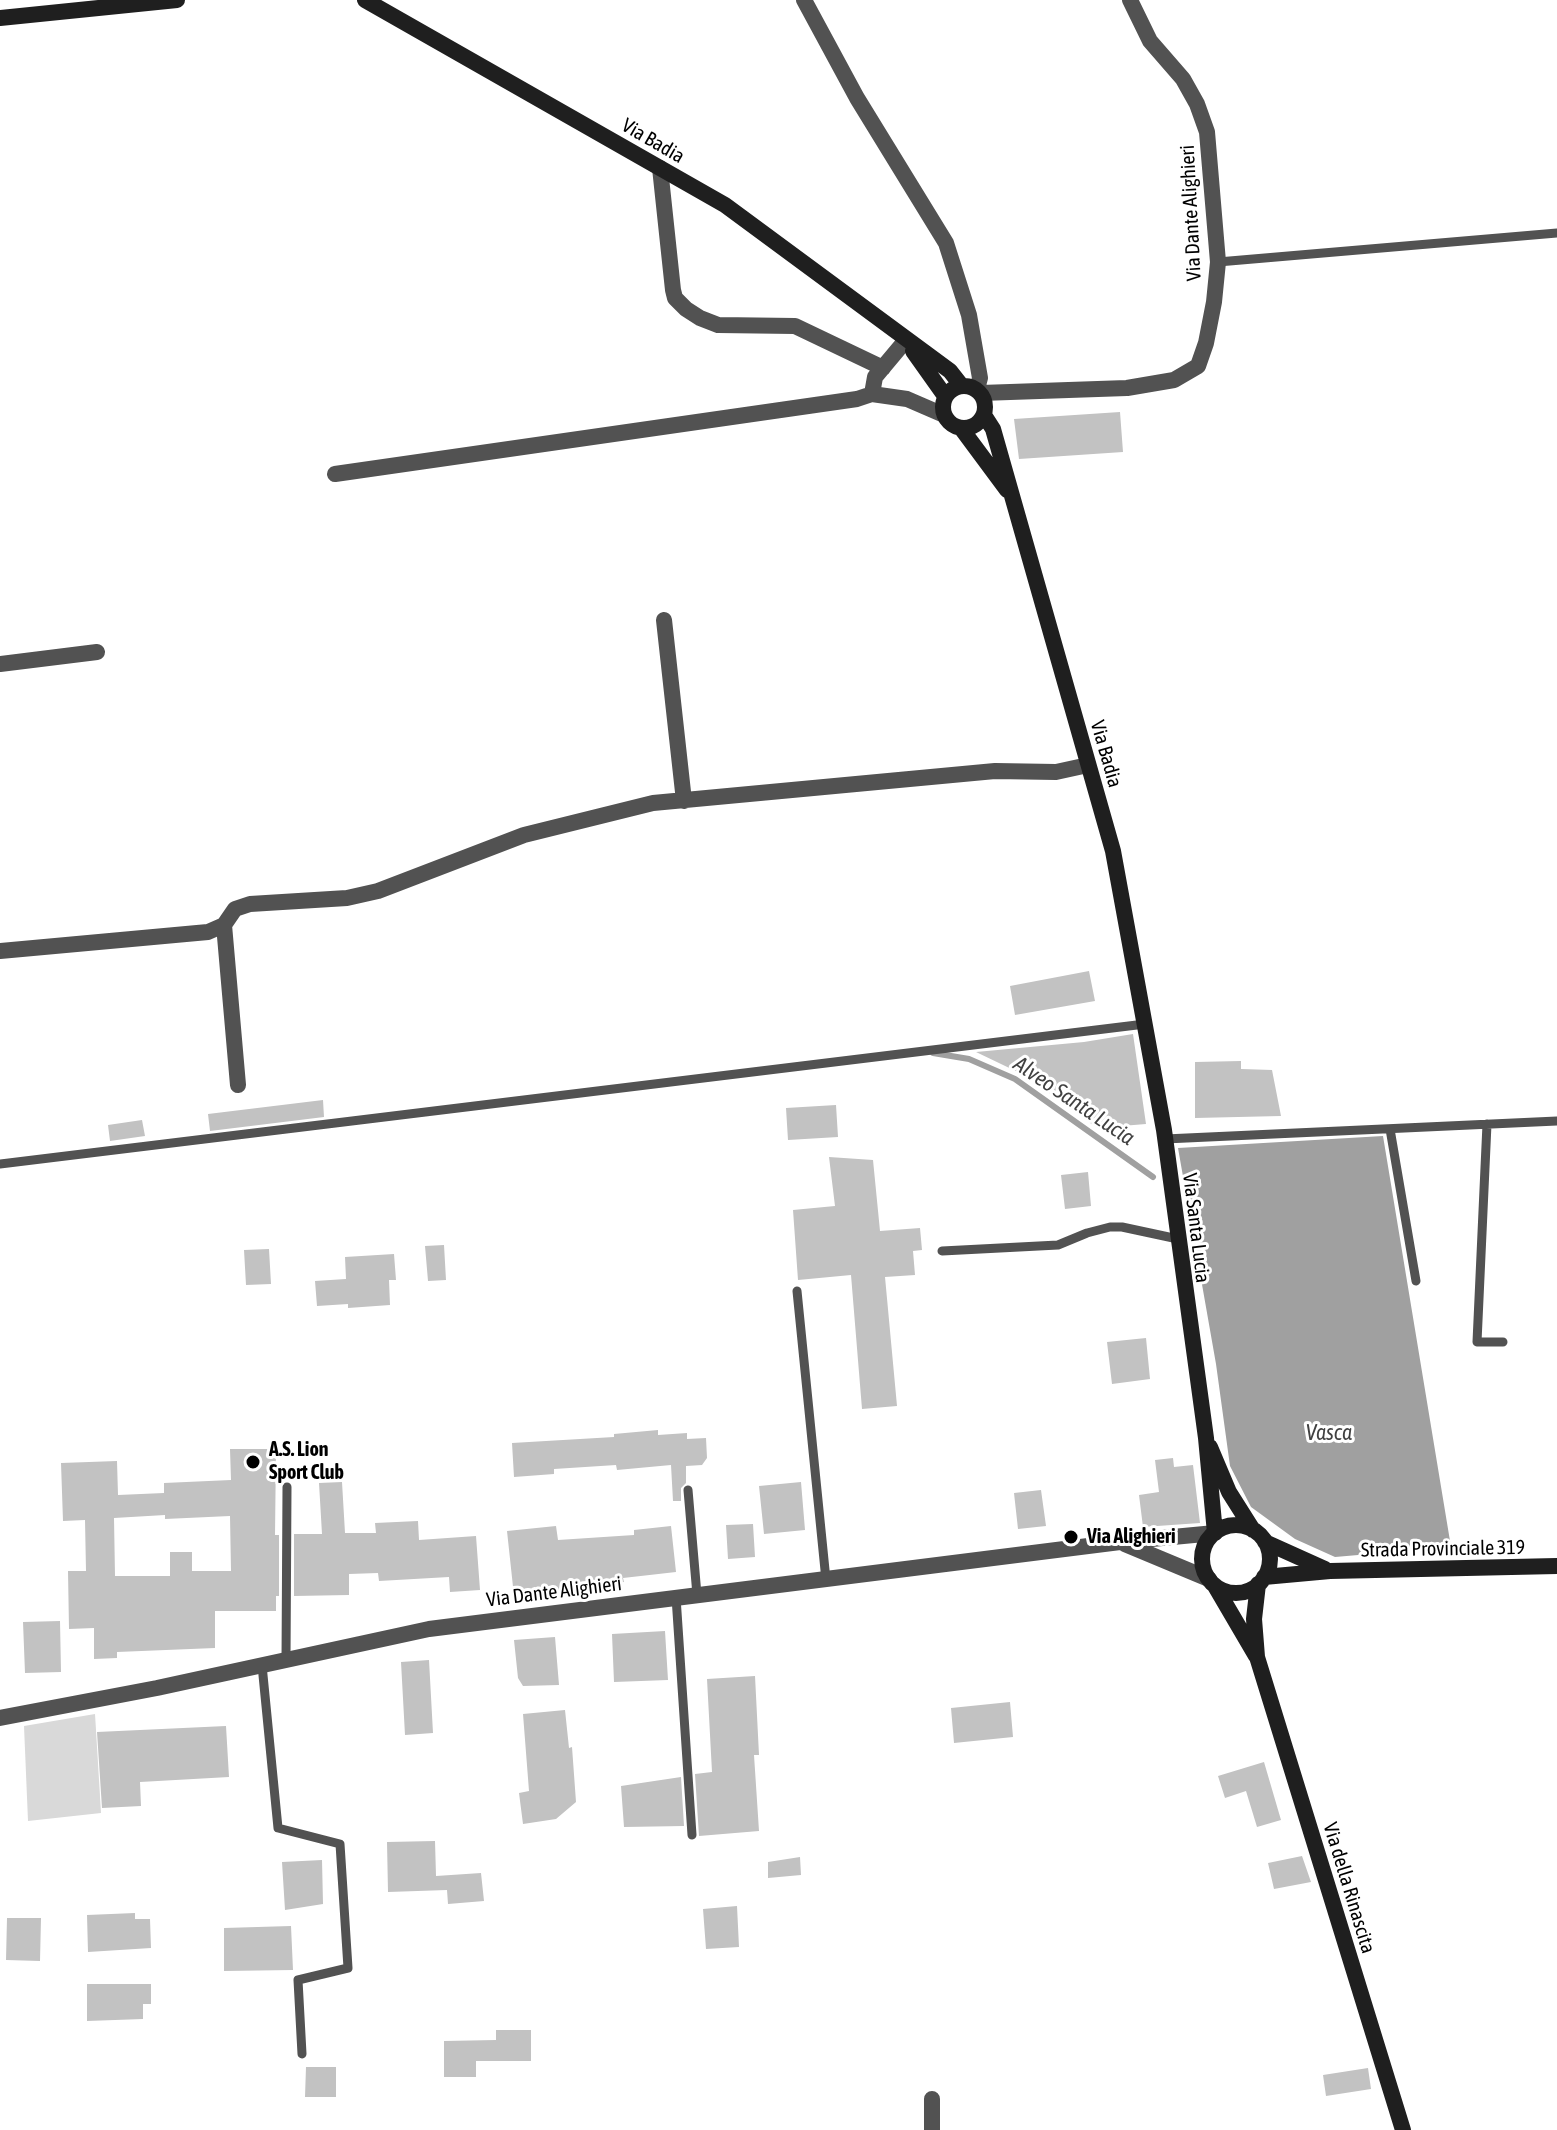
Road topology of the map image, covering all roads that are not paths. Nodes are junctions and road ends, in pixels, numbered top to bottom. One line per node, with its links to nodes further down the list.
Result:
1 (177, 0): 5 (main road)
2 (365, 0): 6 (main road, Via Badia)
3 (804, 0): 11 (street)
4 (1130, 0): 8 (street, Via Dante Alighieri)
5 (0, 18)
6 (660, 168): 9 (main road, Via Badia); 10 (street)
7 (1557, 233): 8 (lane)
8 (1218, 262): 11 (street, Via Dante Alighieri)
9 (906, 340): 10 (street); 11 (main road, Via Badia); 13 (main road, Via Badia)
10 (883, 368): 12 (street)
11 (973, 389): 13 (main road); 15 (main road)
12 (872, 394): 14 (street); 17 (street)
13 (945, 396): 14 (main road)
14 (944, 415): 16 (main road)
15 (984, 415): 16 (main road); 18 (main road, Via Badia)
16 (961, 428): 18 (main road, Via Badia)
17 (335, 474)
18 (1013, 498): 22 (main road, Via Badia)
19 (664, 620): 23 (street)
20 (97, 652): 21 (street)
21 (0, 664)
22 (1088, 765): 23 (street); 26 (main road, Via Badia)
23 (684, 801): 24 (street)
24 (224, 925): 25 (street); 27 (street)
25 (0, 951)
26 (1145, 1024): 31 (main road, Via Santa Lucia); 32 (lane)
27 (238, 1085)
28 (1557, 1121): 29 (lane)
29 (1487, 1124): 30 (lane); 37 (lane)
30 (1390, 1129): 31 (lane); 35 (lane)
31 (1165, 1139): 33 (main road, Via Santa Lucia)
32 (0, 1164)
33 (1178, 1239): 34 (lane); 38 (main road, Via Santa Lucia)
34 (942, 1251)
35 (1416, 1281)
36 (797, 1291): 46 (lane)
37 (1503, 1342)
38 (1206, 1438): 41 (main road, Via Santa Lucia); 42 (main road, Via Santa Lucia)
39 (287, 1487): 52 (lane)
40 (688, 1490): 49 (lane)
41 (1215, 1533): 42 (main road); 43 (street, Via Dante Alighieri); 48 (main road)
42 (1259, 1536): 45 (main road); 47 (main road)
43 (1120, 1542): 46 (street, Via Dante Alighieri); 48 (street, Via Dante Alighieri)
44 (1557, 1566): 45 (main road, Strada Provinciale 319)
45 (1330, 1571): 47 (main road, Strada Provinciale 319)
46 (826, 1580): 49 (street, Via Dante Alighieri)
47 (1261, 1581): 48 (main road); 51 (main road, Via della Rinascita)
48 (1212, 1582): 51 (main road, Via della Rinascita)
49 (697, 1595): 50 (street, Via Dante Alighieri)
50 (676, 1597): 52 (street, Via Dante Alighieri); 55 (lane)
51 (1257, 1657): 59 (main road, Via della Rinascita)
52 (286, 1660): 53 (street, Via Dante Alighieri)
53 (262, 1665): 54 (street, Via Dante Alighieri); 56 (lane)
54 (0, 1718)
55 (692, 1835)
56 (302, 2054)
57 (932, 2099): 58 (street)
58 (932, 2130)
59 (1403, 2130)

